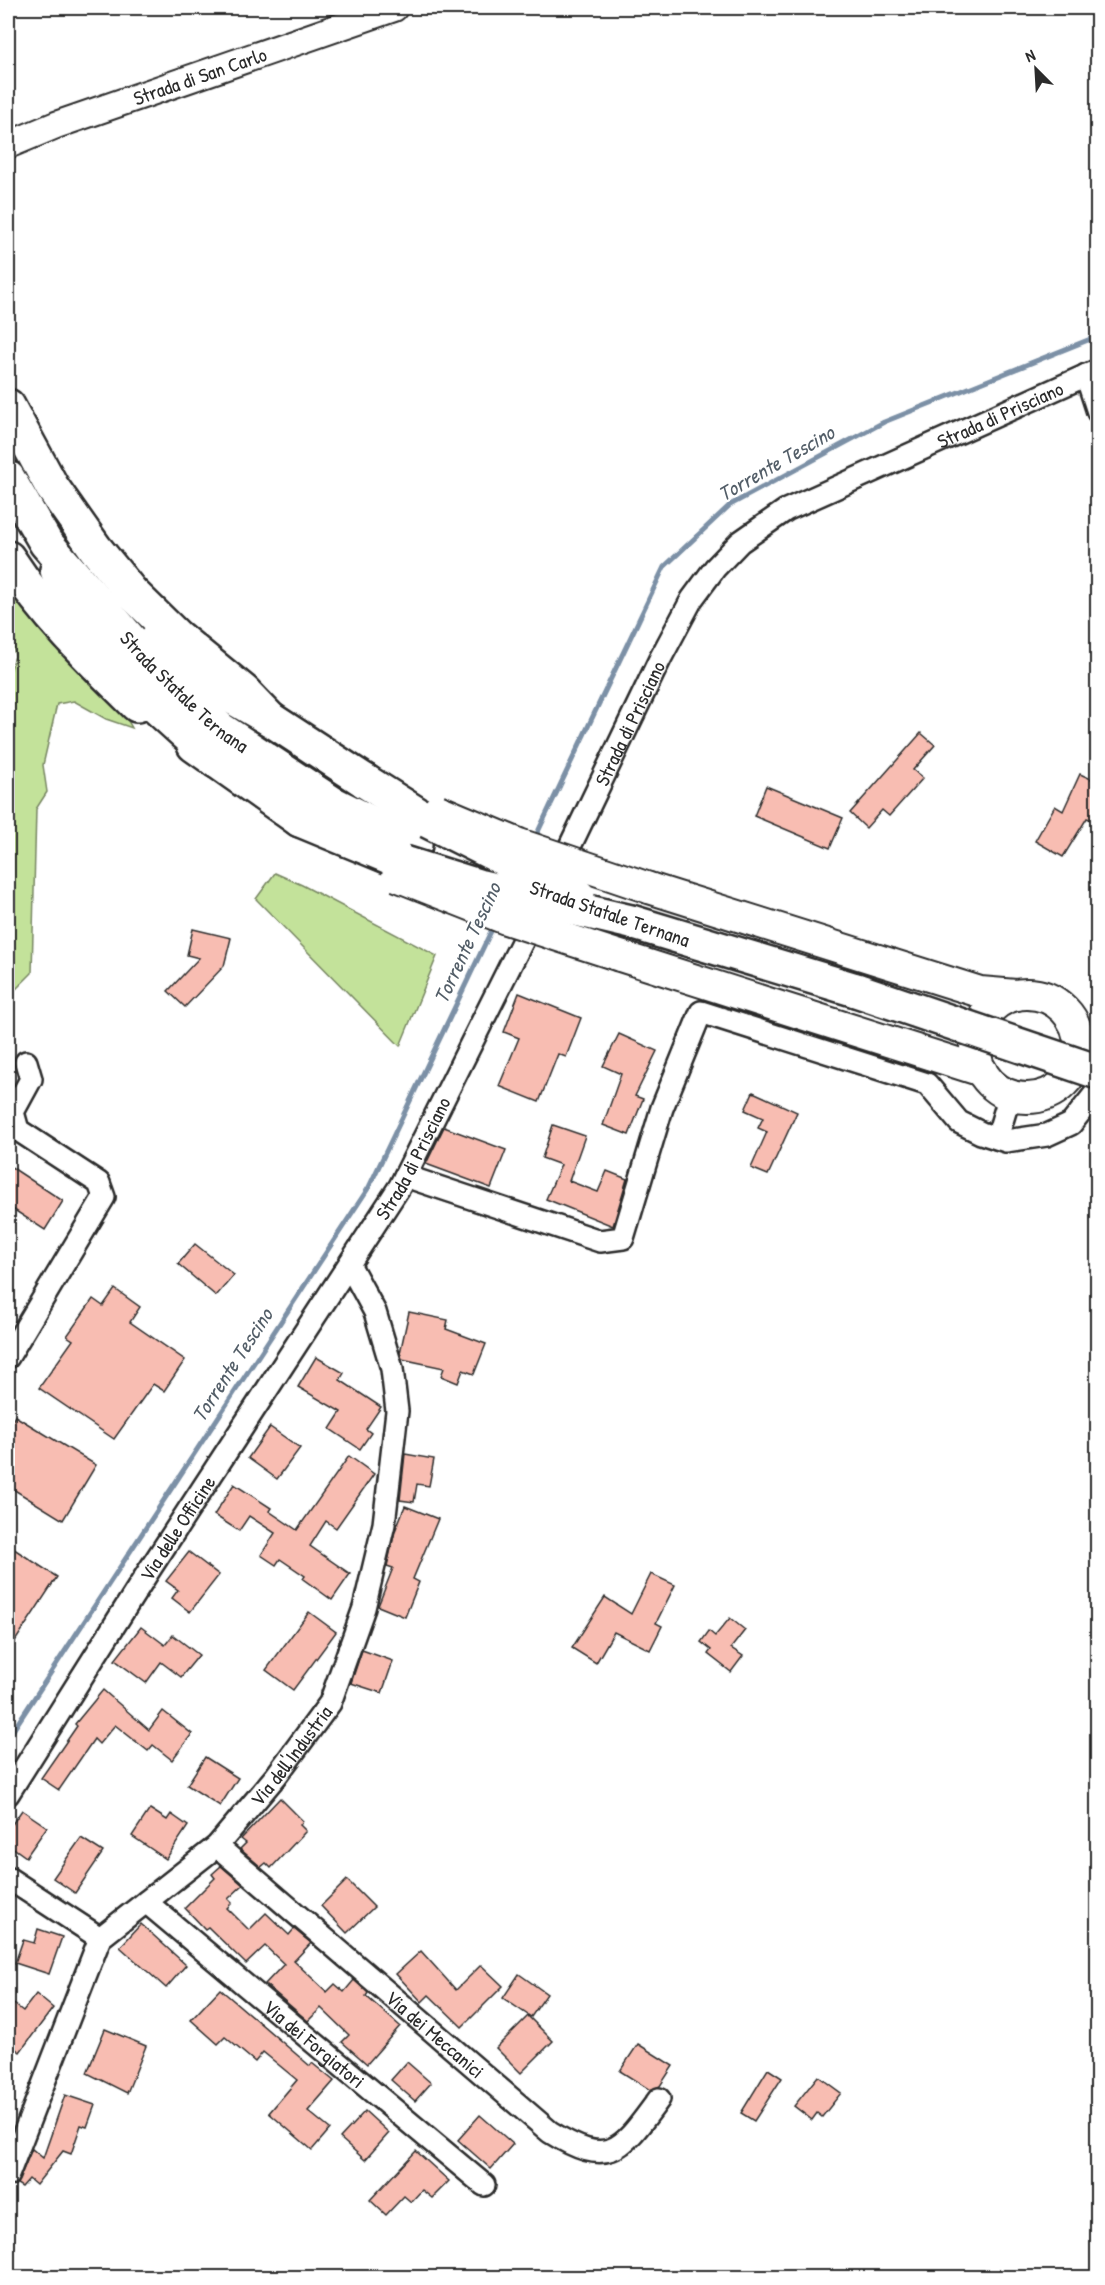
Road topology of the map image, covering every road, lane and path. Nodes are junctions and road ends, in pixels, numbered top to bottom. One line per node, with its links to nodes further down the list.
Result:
1 (394, 8): 2 (street, Strada di San Carlo)
2 (8, 145)
3 (1092, 373): 5 (street); 19 (street, Strada di Prisciano)
4 (8, 406): 9 (main road)
5 (1098, 412)
6 (8, 478): 7 (main road, Strada Statale Ternana)
7 (46, 543): 9 (main road); 10 (main road); 11 (main road, Strada Statale Ternana)
8 (8, 558): 10 (main road)
9 (270, 719): 11 (main road)
10 (216, 761): 11 (main road)
11 (417, 843): 12 (main road, bridge); 14 (main road, bridge); 15 (main road, Strada Statale Ternana, bridge)
12 (1016, 995): 14 (main road); 17 (main road)
13 (26, 1062): 21 (street)
14 (982, 1071): 17 (main road)
15 (1098, 1071)
16 (1098, 1090): 18 (street)
17 (1011, 1095): 18 (street)
18 (997, 1138): 19 (street)
19 (405, 1176): 20 (street, Strada di Prisciano)
20 (350, 1266): 22 (street, Via delle Officine); 23 (street, Via dell'Industria)
21 (8, 1357)
22 (8, 1794)
23 (217, 1846): 25 (street, Via dell'Industria); 27 (street, Via dei Meccanici)
24 (8, 1878): 26 (street)
25 (146, 1902): 26 (street, Via dell'Industria); 29 (street, Via dei Forgiatori)
26 (100, 1938): 28 (street)
27 (659, 2099)
28 (8, 2175)
29 (484, 2185)

